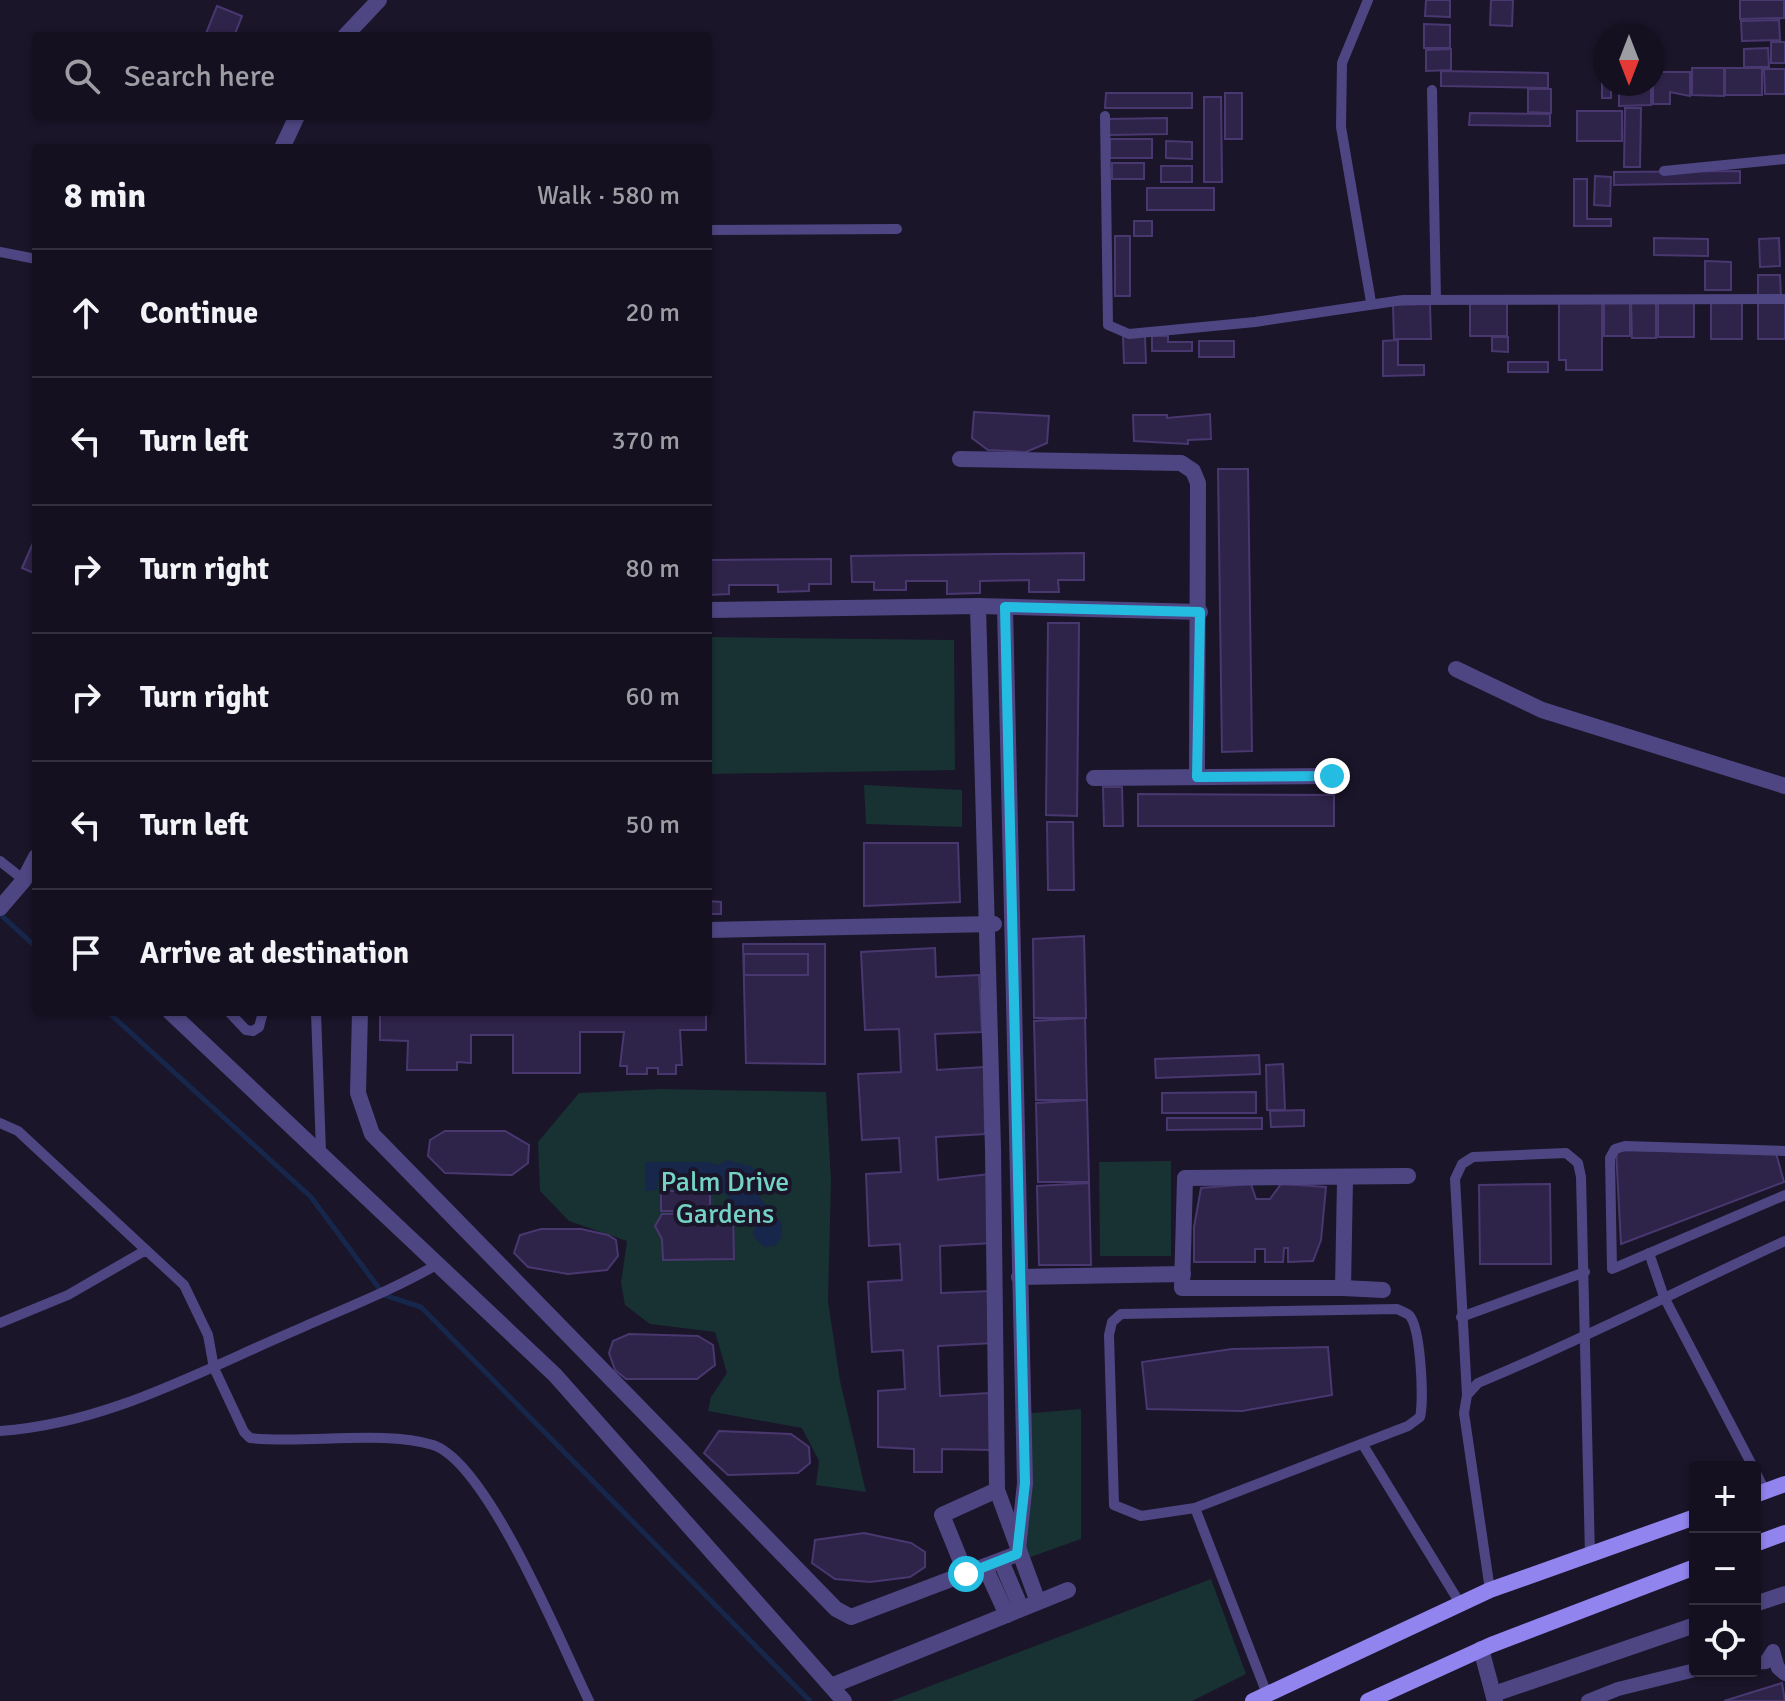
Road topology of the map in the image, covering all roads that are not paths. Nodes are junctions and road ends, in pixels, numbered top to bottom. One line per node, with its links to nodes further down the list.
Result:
1 (379, 0): 3 (street)
2 (1368, 0): 16 (lane)
3 (349, 32)
4 (1432, 90): 15 (lane)
5 (1105, 116): 16 (lane)
6 (295, 120): 7 (street)
7 (284, 144)
8 (1785, 159): 9 (lane)
9 (1664, 171)
10 (897, 229): 11 (lane)
11 (712, 230)
12 (0, 252): 13 (lane)
13 (32, 258)
14 (1785, 299): 15 (lane)
15 (1436, 300): 16 (lane)
16 (1371, 302)
17 (960, 459): 21 (street)
18 (978, 606): 19 (street); 20 (street); 30 (street)
19 (1005, 607): 21 (street); 31 (street)
20 (712, 610)
21 (1200, 612): 24 (street)
22 (1456, 669): 26 (street)
23 (1332, 776): 24 (street)
24 (1197, 777): 25 (street)
25 (1094, 778)
26 (1785, 786)
27 (0, 861): 28 (lane)
28 (30, 886): 29 (street)
29 (0, 908)
30 (986, 924): 31 (street); 32 (street); 51 (street)
31 (1010, 924): 50 (street)
32 (712, 930)
33 (176, 1016): 40 (street)
34 (233, 1016): 35 (lane)
35 (262, 1016)
36 (316, 1016): 40 (lane)
37 (360, 1016): 74 (street)
38 (0, 1123): 45 (lane)
39 (1785, 1151): 46 (lane)
40 (321, 1152): 47 (street)
41 (1408, 1176): 42 (street)
42 (1345, 1180): 49 (street); 52 (street)
43 (1785, 1195): 46 (lane)
44 (1785, 1241): 54 (lane)
45 (146, 1250): 56 (lane); 58 (lane)
46 (1649, 1253): 54 (lane)
47 (438, 1264): 58 (lane); 87 (street)
48 (1585, 1272): 55 (lane); 55 (lane); 57 (lane)
49 (1183, 1274): 50 (street); 52 (street)
50 (1019, 1277): 51 (lane); 70 (street)
51 (994, 1278): 64 (street)
52 (1343, 1288): 53 (street)
53 (1383, 1290)
54 (1664, 1297): 57 (lane); 62 (lane)
55 (1461, 1317): 59 (lane)
56 (0, 1323)
57 (1585, 1339): 59 (lane); 71 (lane)
58 (214, 1368): 60 (lane); 90 (lane)
59 (1467, 1395): 76 (lane)
60 (0, 1431)
61 (1363, 1445): 66 (lane); 66 (lane); 80 (lane)
62 (1750, 1461)
63 (1785, 1484): 65 (main road)
64 (997, 1490): 70 (street); 74 (street)
65 (1761, 1493)
66 (1195, 1508): 89 (lane)
67 (1689, 1519): 71 (main road)
68 (1785, 1533): 69 (main road)
69 (1761, 1542)
70 (1017, 1554): 72 (street); 78 (street)
71 (1590, 1556): 76 (main road)
72 (993, 1564): 74 (street); 81 (street)
73 (1689, 1569): 83 (main road)
74 (966, 1574)
75 (1068, 1590): 78 (street)
76 (1490, 1590): 80 (main road)
77 (1785, 1594): 79 (street)
78 (1038, 1602): 81 (street)
79 (1761, 1602)
80 (1461, 1605): 89 (main road)
81 (1014, 1612): 87 (street)
82 (1689, 1627): 88 (street)
83 (1481, 1649): 88 (street); 92 (main road)
84 (1761, 1662): 86 (street)
85 (1689, 1671): 93 (street)
86 (1785, 1674)
87 (831, 1686): 91 (street)
88 (1494, 1697)
89 (1260, 1698)
90 (589, 1701)
91 (844, 1701)
92 (1368, 1701)
93 (1588, 1701)

